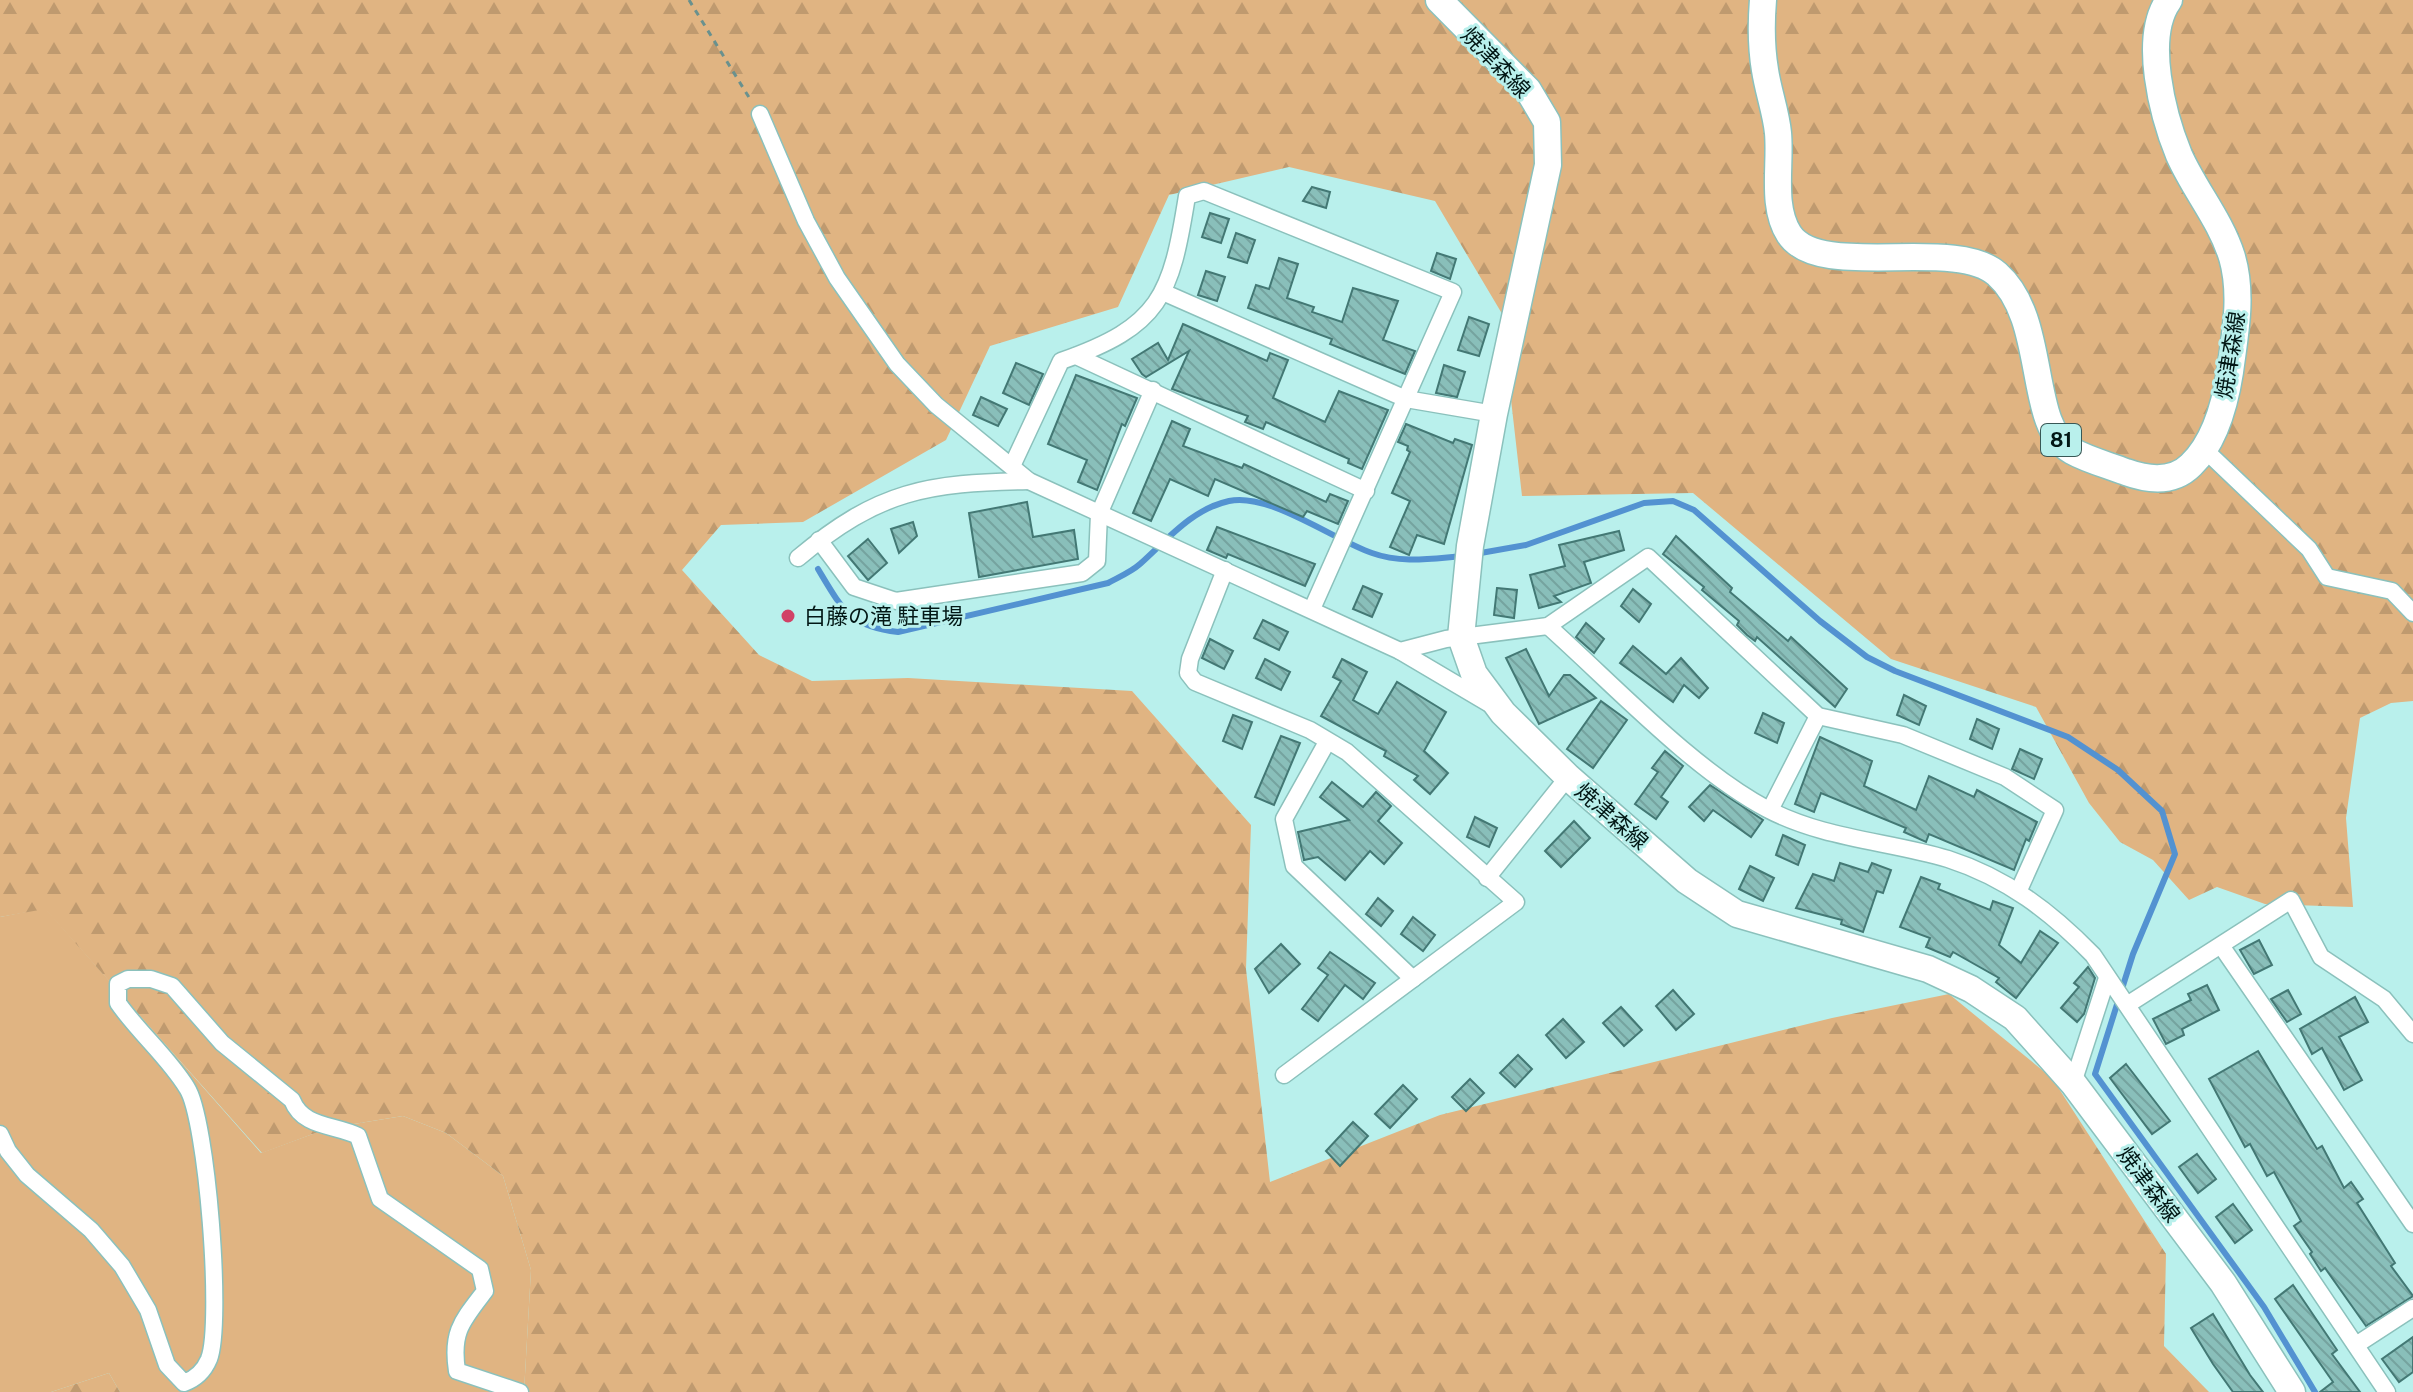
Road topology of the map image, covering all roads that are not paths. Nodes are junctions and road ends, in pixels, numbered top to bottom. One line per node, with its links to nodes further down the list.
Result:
1 (1439, 0): 9 (main road, 焼津森線)
2 (1763, 0): 10 (main road, 焼津森線 / 81)
3 (2169, 0): 10 (main road, 焼津森線 / 81)
4 (760, 114): 11 (street)
5 (1165, 293): 6 (street); 8 (street); 8 (street)
6 (1076, 356): 7 (street); 11 (street)
7 (1153, 390): 13 (street); 14 (street)
8 (1406, 399): 9 (street); 13 (street)
9 (1494, 414): 21 (main road, 焼津森線)
10 (2204, 449): 19 (street)
11 (1012, 466): 12 (street)
12 (1029, 481): 14 (street); 15 (street)
13 (1366, 491): 18 (street)
14 (1099, 514): 15 (street); 17 (street)
15 (819, 540): 16 (street)
16 (798, 558)
17 (1225, 570): 18 (street); 25 (street)
18 (1312, 609): 22 (street)
19 (2413, 613)
20 (1548, 626): 21 (street); 24 (street); 27 (street)
21 (1461, 637): 22 (street); 23 (main road, 焼津森線)
22 (1400, 651): 23 (street)
23 (1503, 713): 26 (main road, 焼津森線)
24 (1818, 716): 27 (street); 29 (street)
25 (1327, 742): 28 (street); 32 (street)
26 (1568, 777): 28 (street); 36 (main road, 焼津森線)
27 (1770, 810): 29 (street)
28 (1487, 878): 32 (street)
29 (2019, 890): 31 (street)
30 (2222, 947): 33 (street); 34 (street); 38 (street)
31 (2107, 978): 33 (street); 36 (street)
32 (1413, 979): 35 (street)
33 (2127, 1005): 40 (street)
34 (2413, 1034)
35 (1284, 1075)
36 (2073, 1083): 42 (main road, 焼津森線)
37 (0, 1134): 41 (street)
38 (2413, 1224)
39 (2413, 1308): 40 (street)
40 (2356, 1345): 43 (street)
41 (520, 1392)
42 (2292, 1392)
43 (2387, 1392)

